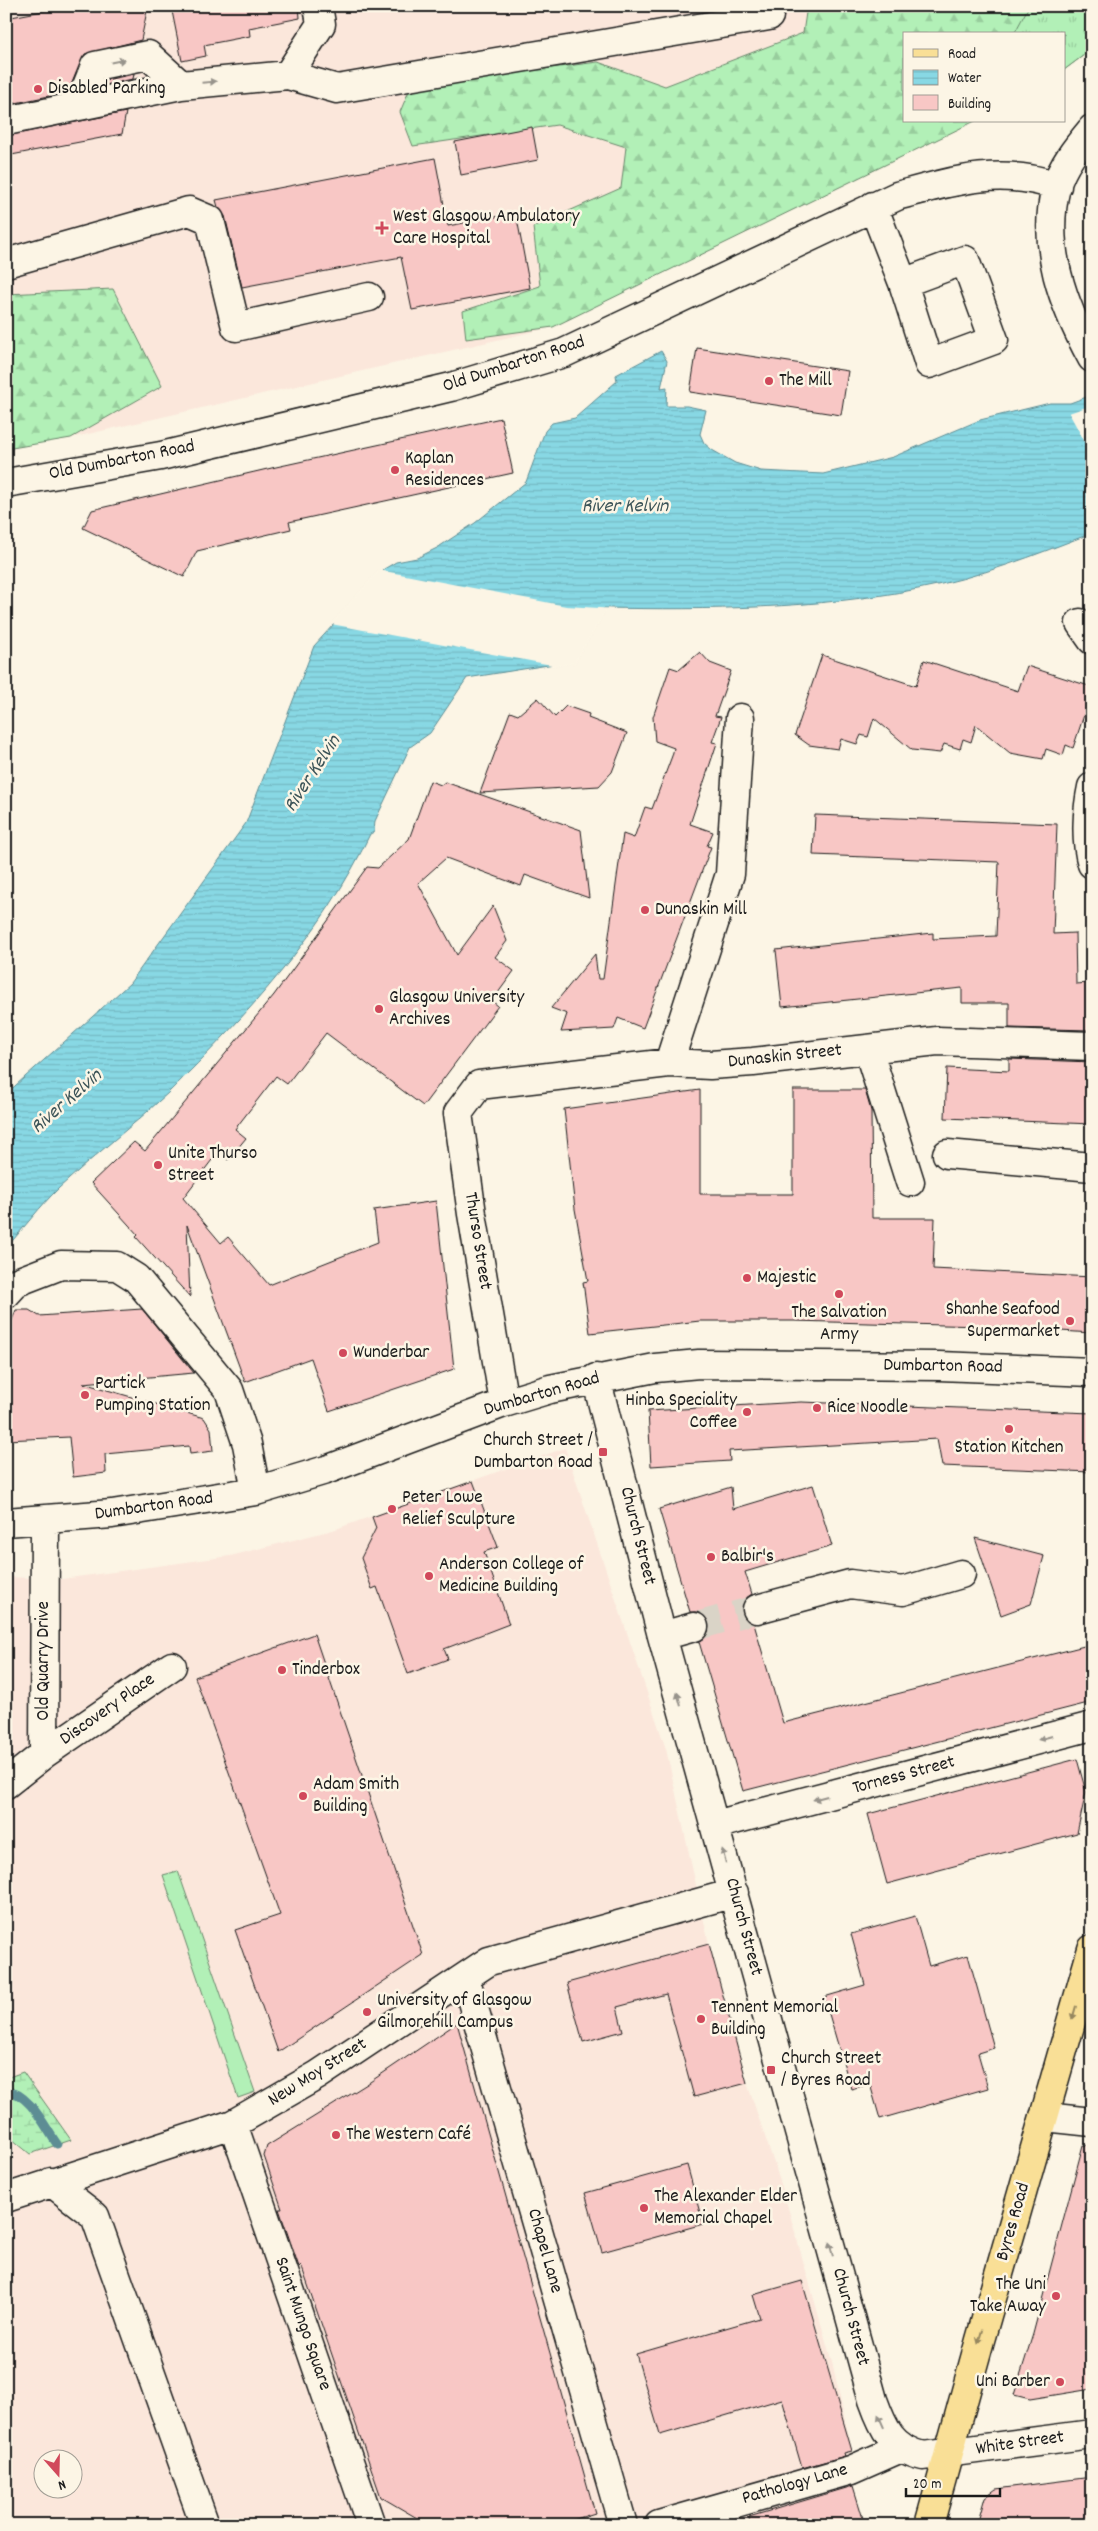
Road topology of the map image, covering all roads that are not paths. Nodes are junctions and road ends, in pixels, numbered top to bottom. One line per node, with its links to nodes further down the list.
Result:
1 (318, 6): 3 (street)
2 (769, 16): 3 (street)
3 (288, 75): 4 (street, one-way to 3)
4 (181, 84): 5 (street); 5 (street, one-way to 4)
5 (79, 106): 6 (street)
6 (6, 120)
7 (1092, 129): 8 (street)
8 (1056, 186): 9 (street, Old Dumbarton Road); 13 (street)
9 (873, 206): 11 (street); 14 (street, Old Dumbarton Road)
10 (6, 263): 12 (street)
11 (903, 283)
12 (369, 297)
13 (1092, 358)
14 (6, 483)
15 (740, 718): 20 (street)
16 (1092, 787): 17 (street)
17 (1092, 864)
18 (1092, 1046): 19 (street, Dunaskin Street)
19 (868, 1049): 20 (street, Dunaskin Street); 24 (street)
20 (669, 1063): 21 (street, Dunaskin Street)
21 (479, 1085): 28 (street, Thurso Street)
22 (948, 1154): 23 (street)
23 (1092, 1167)
24 (910, 1182)
25 (6, 1294): 29 (street)
26 (1092, 1372): 27 (street, Dumbarton Road)
27 (596, 1378): 28 (street, Dumbarton Road); 35 (street, Church Street)
28 (504, 1403): 29 (street, Dumbarton Road)
29 (256, 1492): 30 (street, Dumbarton Road)
30 (44, 1520): 31 (street, Dumbarton Road); 38 (street, Old Quarry Drive)
31 (6, 1522)
32 (961, 1574): 33 (street)
33 (756, 1609)
34 (694, 1628): 35 (street)
35 (662, 1636): 40 (street, Church Street, one-way to 35)
36 (172, 1666): 38 (street, Discovery Place)
37 (1092, 1726): 40 (street, Torness Street, one-way to 40)
38 (44, 1754): 39 (street)
39 (6, 1784)
40 (715, 1825): 41 (street, Church Street, one-way to 40)
41 (734, 1892): 43 (street, New Moy Street); 50 (street, Church Street, one-way to 41)
42 (1092, 1949): 44 (main road, Byres Road, one-way to 44)
43 (465, 1977): 46 (street, New Moy Street); 54 (street, Chapel Lane)
44 (1045, 2117): 45 (street); 51 (main road, Byres Road, one-way to 51)
45 (1092, 2122)
46 (233, 2124): 47 (street, New Moy Street); 53 (street, Saint Mungo Square)
47 (52, 2182): 48 (street, New Moy Street); 52 (street)
48 (6, 2198)
49 (1092, 2434): 51 (street, White Street)
50 (901, 2448): 51 (street); 55 (street, Pathology Lane)
51 (949, 2454): 56 (main road, Byres Road)
52 (205, 2525)
53 (370, 2525)
54 (623, 2525)
55 (659, 2525)
56 (929, 2525)

